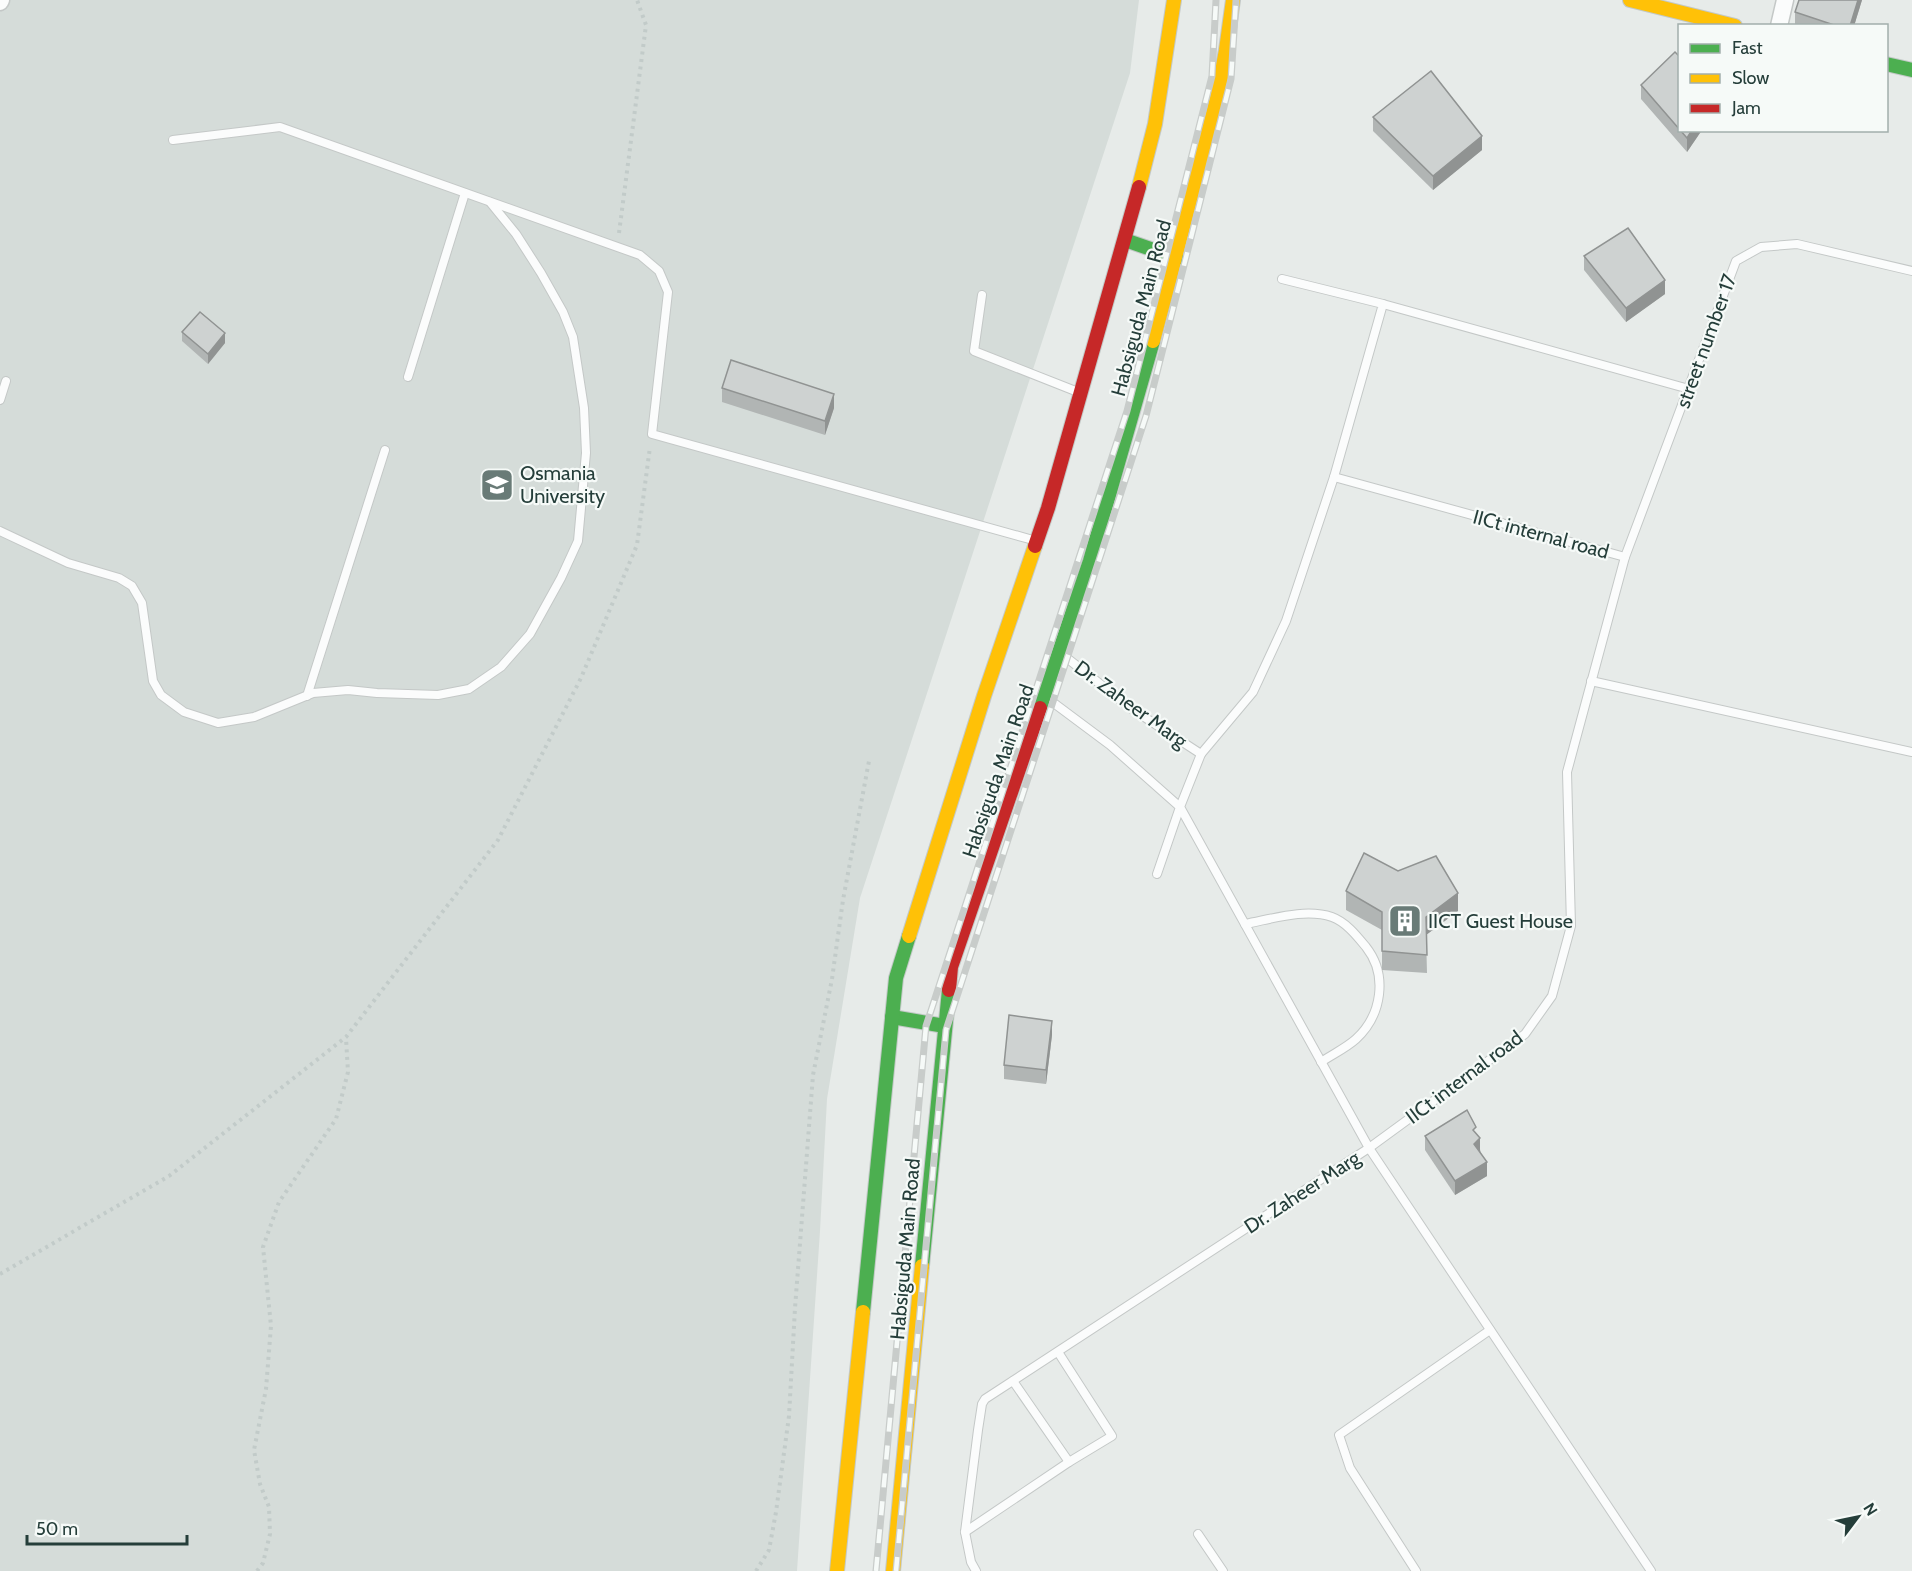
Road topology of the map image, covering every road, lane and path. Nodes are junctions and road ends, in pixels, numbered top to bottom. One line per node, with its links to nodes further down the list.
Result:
1 (637, 0): 15 (path)
2 (1174, 0): 14 (main road, Habsiguda Main Road)
3 (1233, 0): 16 (main road, Habsiguda Main Road)
4 (1630, 0): 6 (main road)
5 (1785, 0): 8 (street)
6 (1651, 2): 7 (main road)
7 (1728, 24)
8 (1779, 24)
9 (1888, 64): 10 (main road)
10 (1912, 70)
11 (173, 140): 12 (lane)
12 (465, 193): 13 (lane); 21 (lane)
13 (490, 202): 15 (lane); 34 (lane)
14 (1125, 240): 16 (main road); 24 (main road, Habsiguda Main Road)
15 (617, 247): 26 (lane)
16 (1176, 258): 32 (main road, Habsiguda Main Road)
17 (1912, 270): 23 (lane, street number 17)
18 (1282, 279): 20 (lane)
19 (982, 295): 24 (lane)
20 (1383, 304): 23 (lane); 28 (lane)
21 (408, 377)
22 (6, 381): 25 (lane)
23 (1689, 389): 31 (lane, street number 17)
24 (1080, 393): 30 (main road, Habsiguda Main Road)
25 (0, 400)
26 (652, 434): 30 (lane); 44 (path)
27 (385, 450): 34 (lane)
28 (1334, 477): 31 (lane, IICt internal road); 37 (lane)
29 (0, 531): 34 (lane)
30 (1037, 541): 42 (main road, Habsiguda Main Road)
31 (1625, 557): 33 (lane, IICt internal road)
32 (1061, 653): 35 (main road, Habsiguda Main Road); 37 (lane, Dr. Zaheer Marg)
33 (1591, 681): 36 (lane); 46 (lane, IICt internal road)
34 (307, 696)
35 (1044, 696): 39 (lane); 43 (main road, Habsiguda Main Road)
36 (1912, 752)
37 (1201, 754): 39 (lane, Dr. Zaheer Marg)
38 (869, 761): 55 (path)
39 (1180, 807): 40 (lane); 41 (lane, Dr. Zaheer Marg)
40 (1157, 874)
41 (1245, 924): 45 (lane, Dr. Zaheer Marg); 45 (lane)
42 (892, 1017): 43 (main road); 56 (main road, Habsiguda Main Road)
43 (945, 1026): 57 (main road, Habsiguda Main Road)
44 (346, 1037): 47 (path); 54 (path)
45 (1321, 1062): 46 (lane, Dr. Zaheer Marg)
46 (1369, 1148): 48 (lane); 49 (lane, Dr. Zaheer Marg)
47 (0, 1274)
48 (1490, 1330): 60 (lane); 61 (lane)
49 (1058, 1352): 50 (lane, Dr. Zaheer Marg); 51 (lane)
50 (1013, 1381): 51 (lane); 52 (lane, Dr. Zaheer Marg)
51 (1069, 1462): 52 (lane)
52 (965, 1532): 58 (lane, Dr. Zaheer Marg)
53 (1198, 1534): 59 (lane)
54 (257, 1571)
55 (756, 1571)
56 (837, 1571)
57 (893, 1571)
58 (976, 1571)
59 (1223, 1571)
60 (1416, 1571)
61 (1652, 1571)

